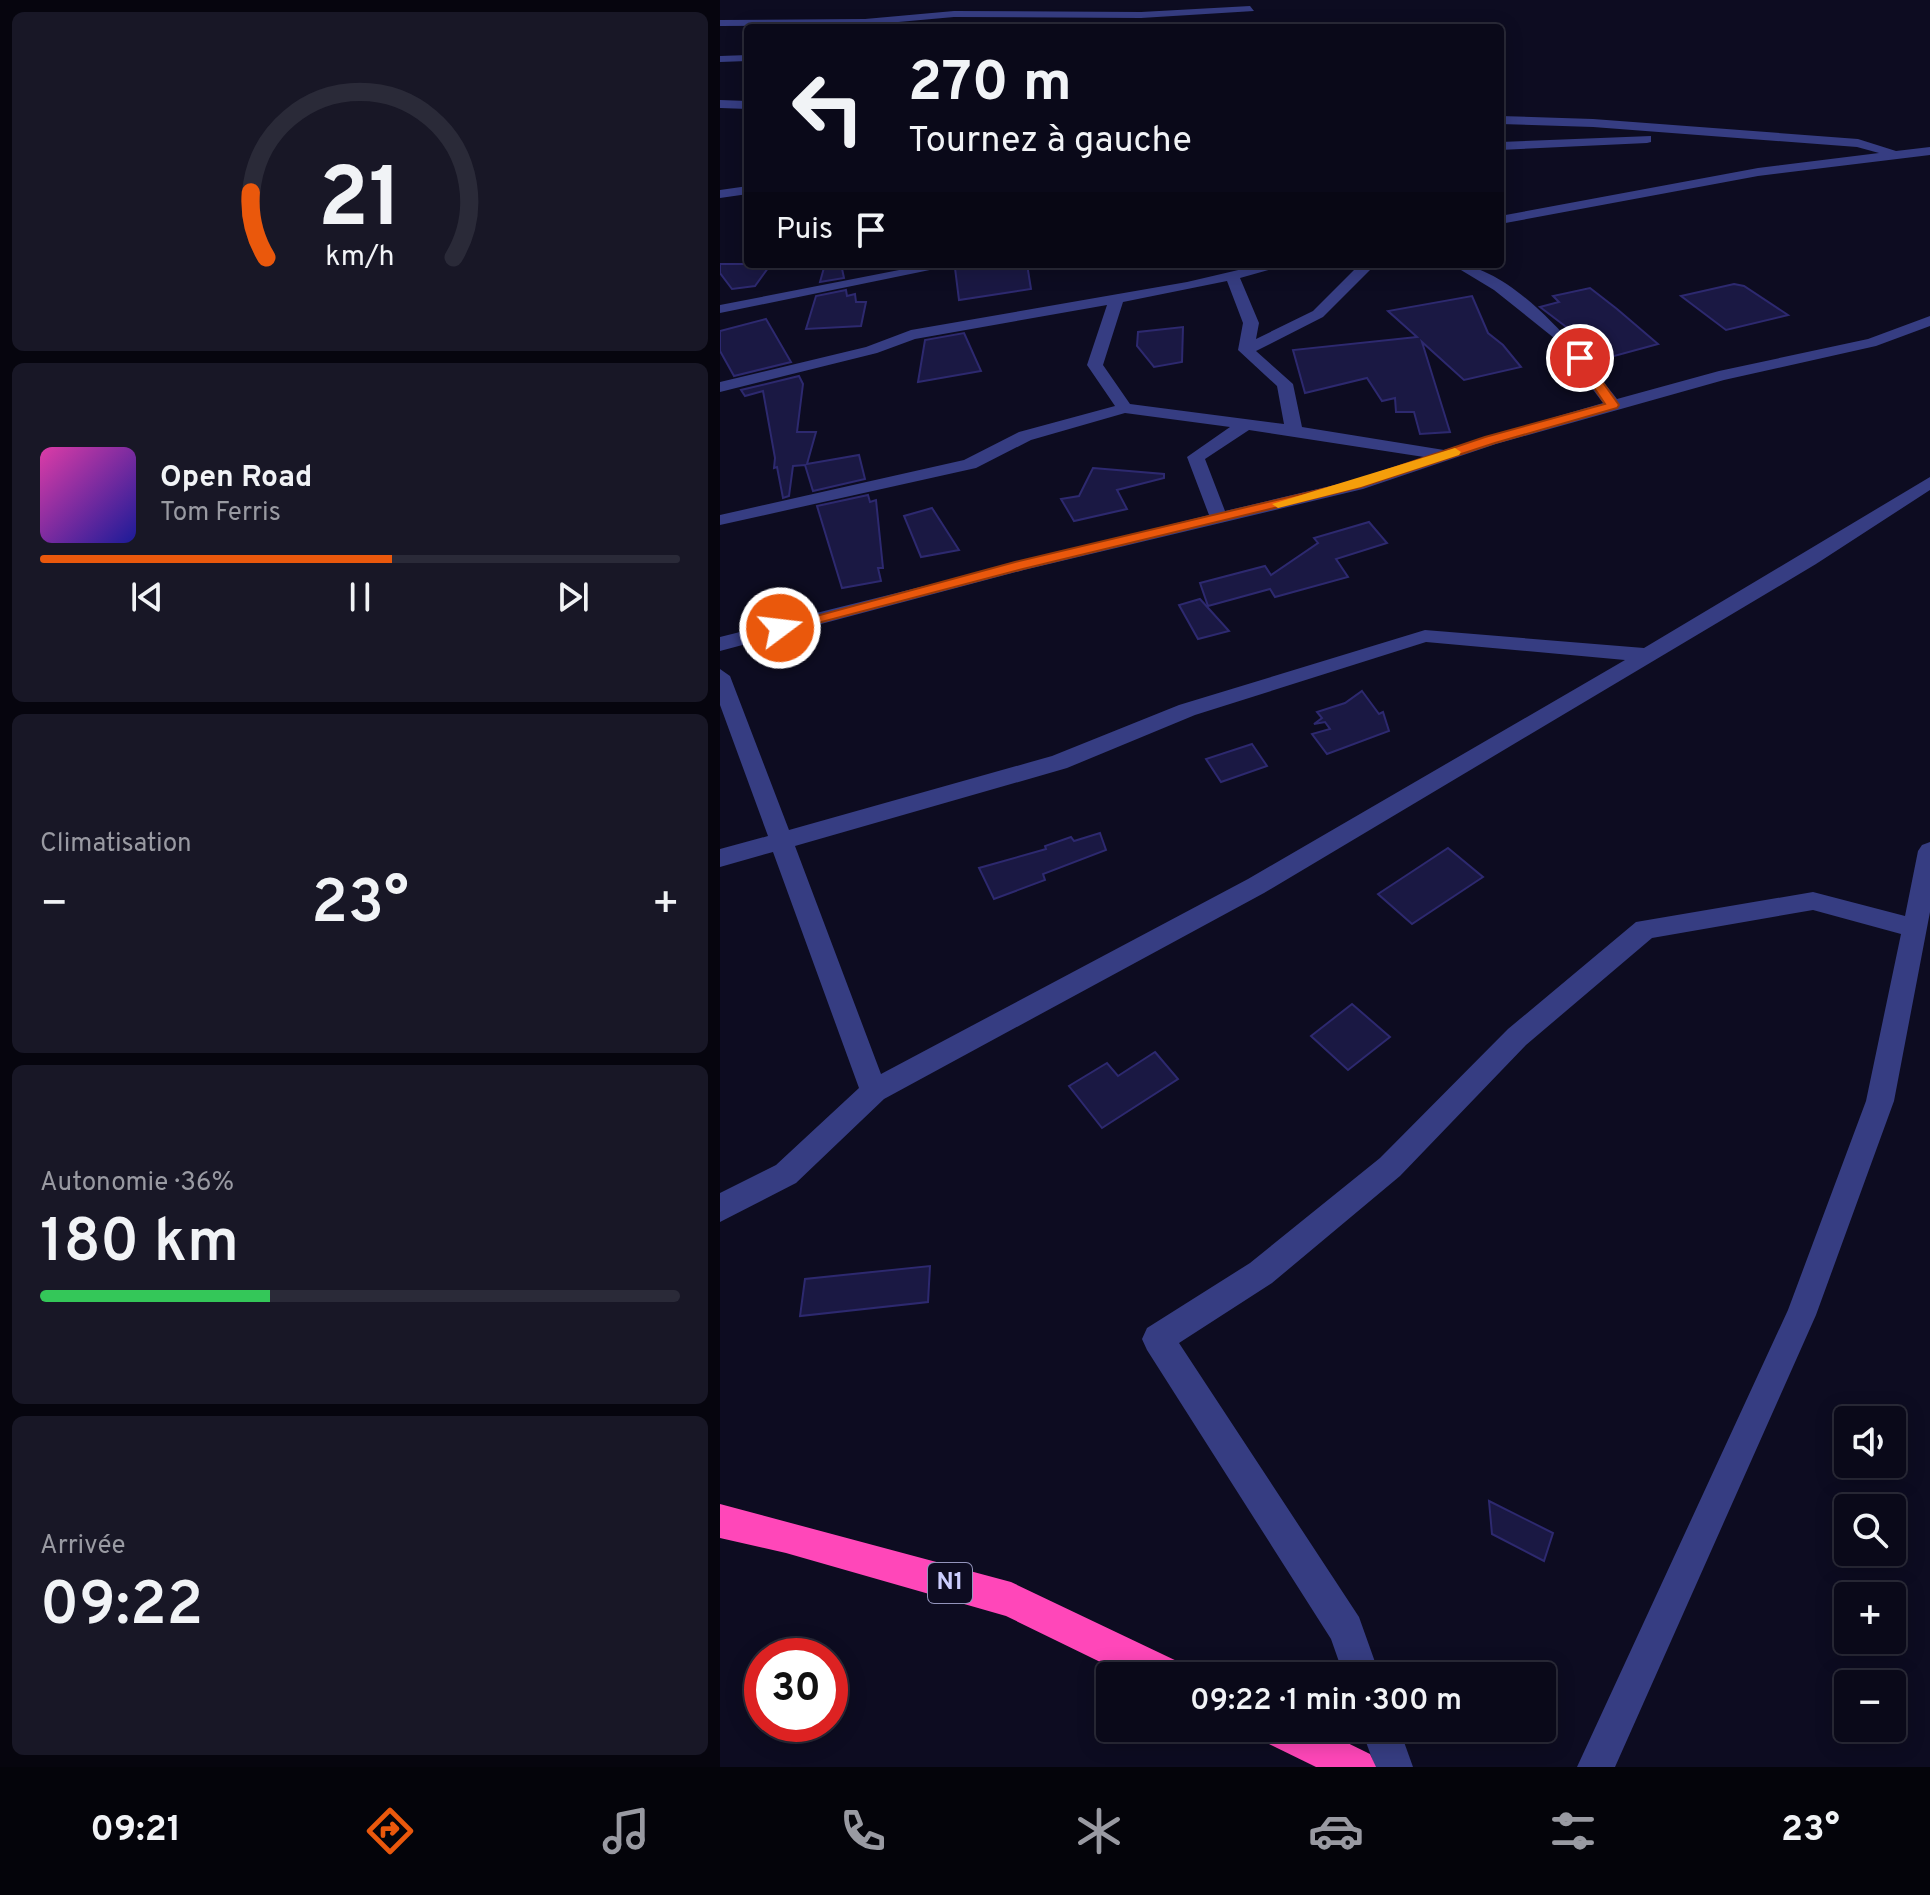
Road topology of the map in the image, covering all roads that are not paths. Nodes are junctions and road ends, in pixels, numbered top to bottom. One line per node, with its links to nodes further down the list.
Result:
1 (953, 0): 3 (street)
2 (1250, 9): 4 (street)
3 (975, 14): 4 (street); 5 (street); 6 (street)
4 (1141, 15): 7 (street)
5 (720, 23)
6 (947, 24)
7 (1140, 24)
8 (744, 58): 9 (street)
9 (720, 59)
10 (720, 104): 11 (street)
11 (744, 105)
12 (1504, 120): 13 (street)
13 (1717, 133): 14 (street); 16 (street)
14 (1504, 146)
15 (1930, 151): 16 (street)
16 (1901, 155): 19 (street)
17 (744, 191): 18 (street)
18 (720, 194)
19 (1504, 219)
20 (931, 268): 26 (street)
21 (1266, 268): 24 (street)
22 (1364, 268): 28 (street)
23 (1465, 268): 30 (street)
24 (1232, 276): 25 (street); 28 (street)
25 (1116, 299): 29 (street); 31 (street)
26 (720, 309)
27 (1930, 321): 30 (street)
28 (1246, 350): 33 (street)
29 (720, 387)
30 (1613, 405): 34 (street)
31 (1125, 408): 32 (street); 37 (street)
32 (1246, 424): 33 (street); 36 (street)
33 (1294, 430): 34 (street)
34 (1445, 455): 36 (street)
35 (1930, 482): 39 (street)
36 (1219, 518): 38 (street)
37 (720, 520)
38 (720, 644)
39 (1648, 655): 41 (street); 45 (street)
40 (720, 676): 41 (street)
41 (779, 842): 43 (street); 45 (street)
42 (1930, 851): 44 (street)
43 (720, 858)
44 (1914, 928): 49 (street); 54 (street)
45 (874, 1091): 46 (street)
46 (720, 1208)
47 (720, 1521): 48 (highway, N1)
48 (1139, 1662)
49 (1357, 1662)
50 (1305, 1742): 52 (highway)
51 (1385, 1742): 53 (street)
52 (1357, 1767)
53 (1394, 1767)
54 (1596, 1767)

